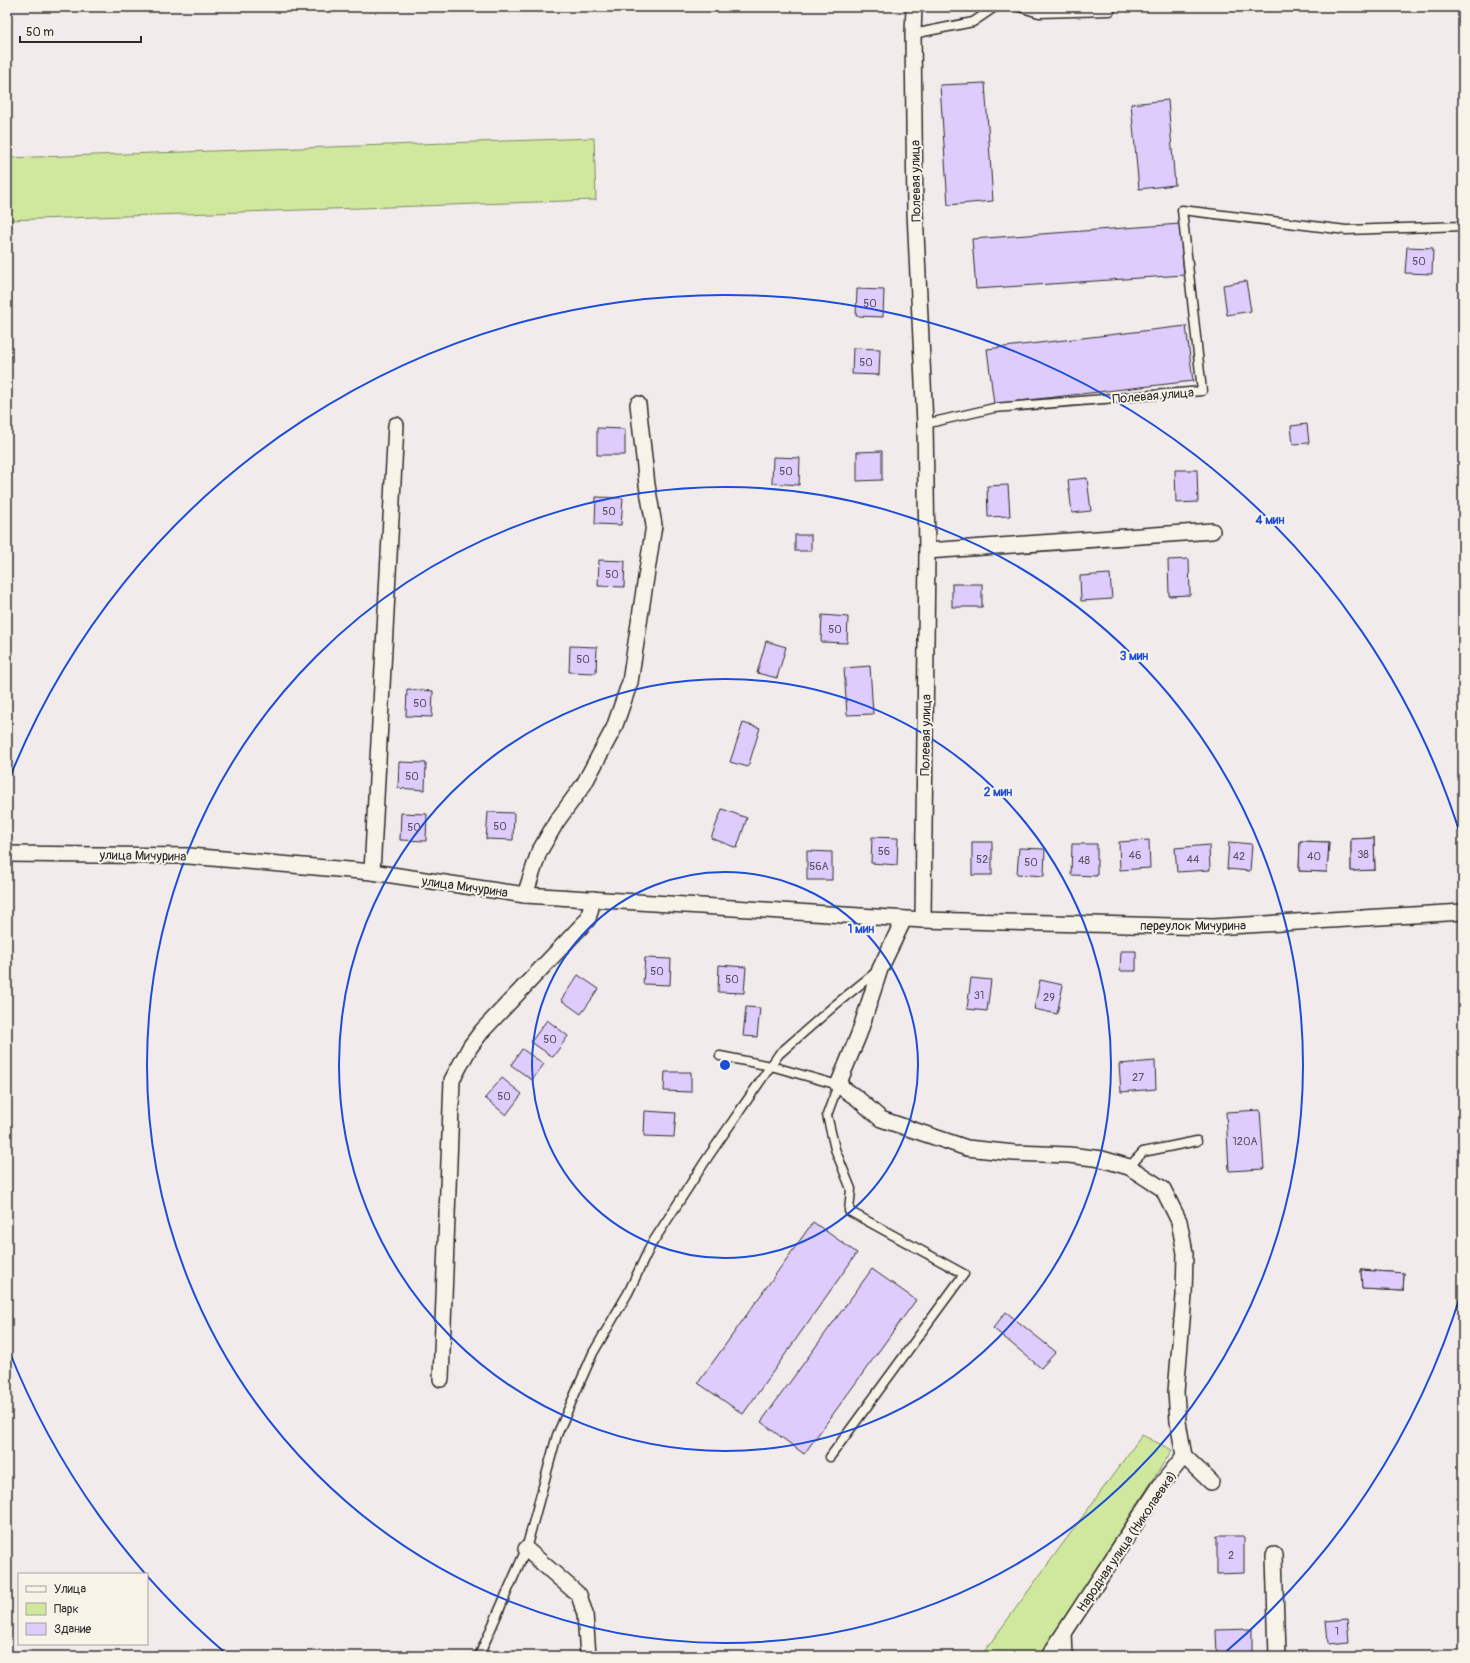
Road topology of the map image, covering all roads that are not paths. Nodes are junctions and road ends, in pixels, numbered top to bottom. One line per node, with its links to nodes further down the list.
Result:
1 (914, 7): 5 (street, Полевая улица)
2 (995, 7): 5 (lane)
3 (1018, 7): 4 (lane)
4 (1110, 11)
5 (913, 34): 8 (street, Полевая улица)
6 (1463, 226): 8 (lane, Полевая улица)
7 (638, 404): 14 (street)
8 (925, 424): 11 (street, Полевая улица)
9 (396, 425): 13 (street)
10 (1212, 531): 11 (street)
11 (927, 551): 18 (street, Полевая улица)
12 (7, 854): 13 (street, улица Мичурина)
13 (372, 872): 14 (street, улица Мичурина)
14 (525, 895): 15 (street, улица Мичурина)
15 (593, 899): 17 (street, улица Мичурина); 25 (street)
16 (1463, 912): 18 (street, переулок Мичурина)
17 (904, 919): 18 (street, улица Мичурина); 19 (street)
18 (923, 920)
19 (880, 969): 21 (lane); 22 (street)
20 (720, 1056): 21 (lane)
21 (771, 1066): 22 (lane); 29 (lane)
22 (838, 1085): 24 (street); 27 (lane)
23 (1197, 1142): 24 (lane)
24 (1129, 1167): 26 (street)
25 (441, 1379)
26 (1184, 1456): 28 (street); 31 (street, Народная улица (Николаевка))
27 (830, 1458)
28 (1211, 1482)
29 (526, 1549): 32 (lane); 33 (street)
30 (1274, 1555): 36 (street)
31 (1064, 1634): 34 (street, Народная улица (Николаевка)); 35 (street)
32 (479, 1656)
33 (588, 1656)
34 (1049, 1656)
35 (1065, 1656)
36 (1278, 1656)

